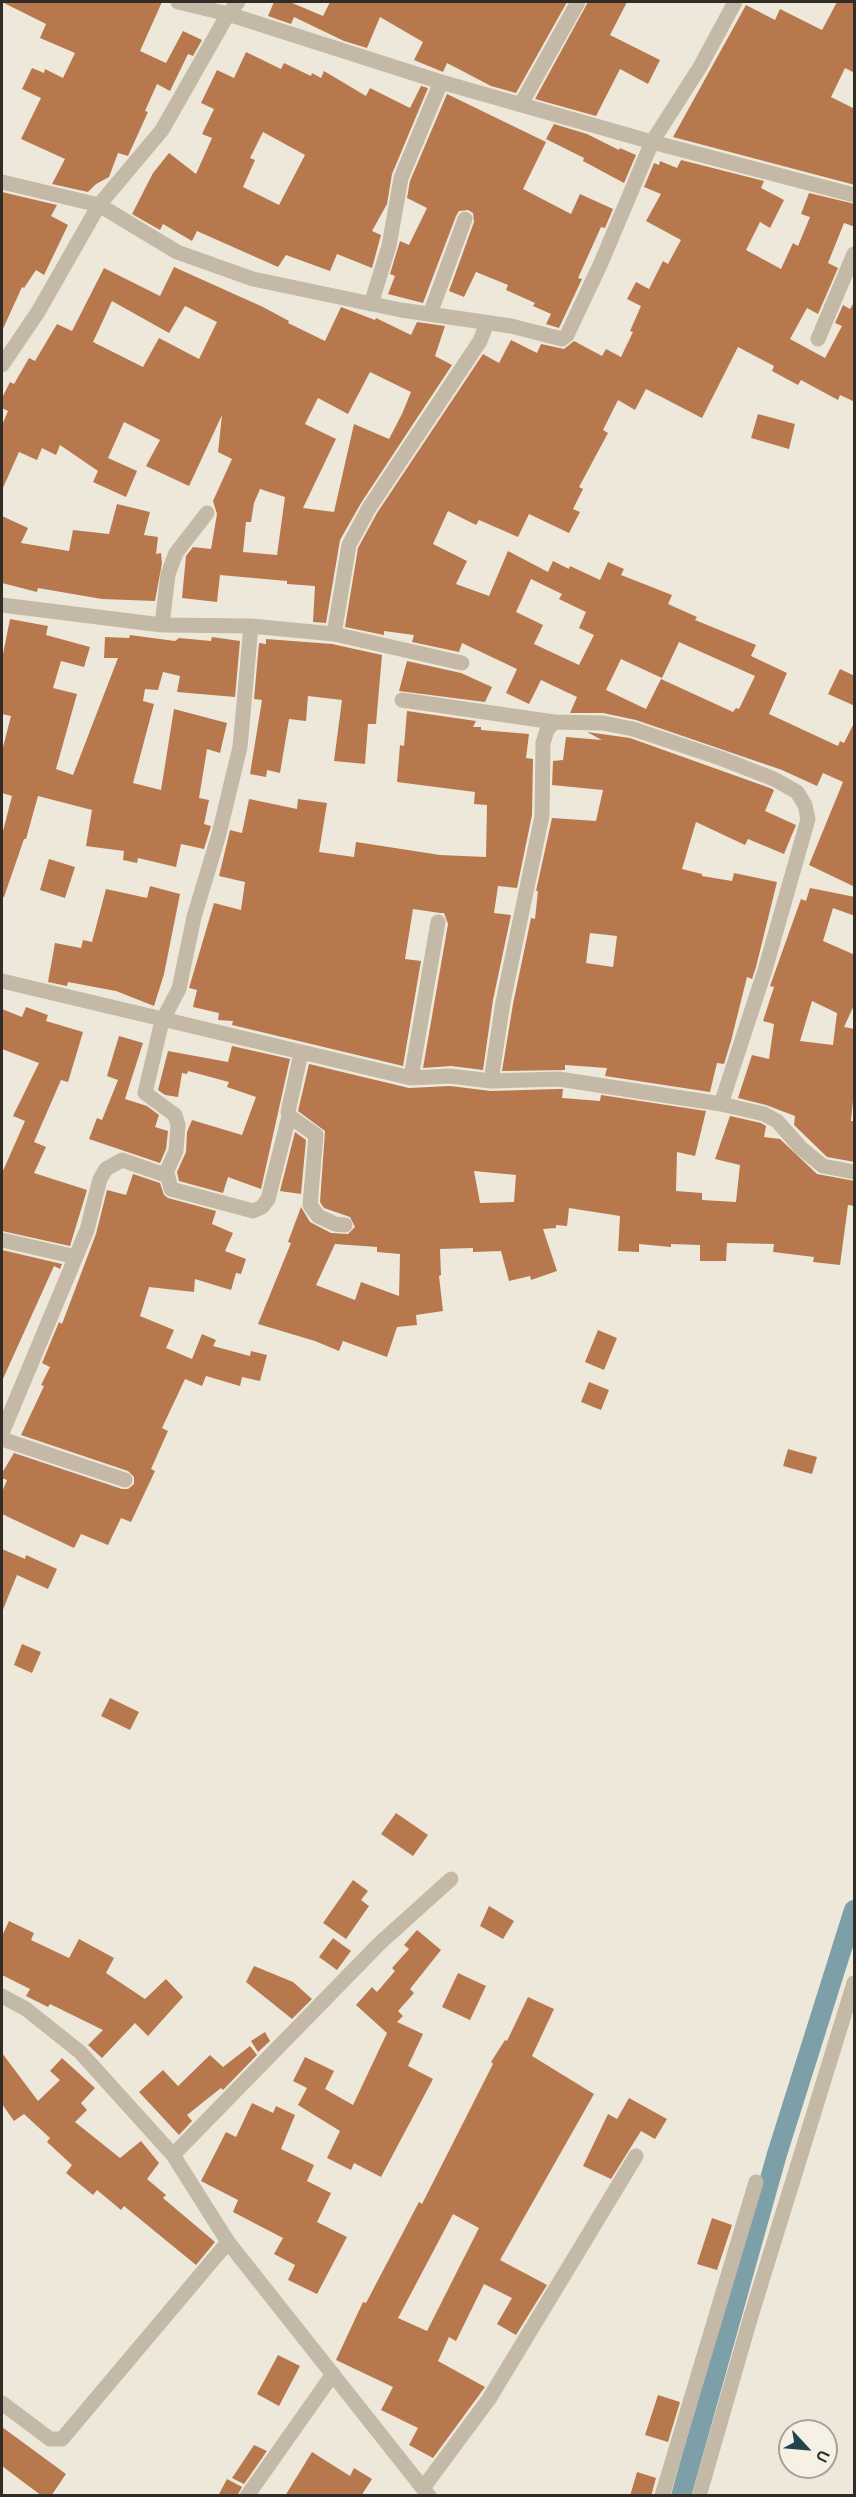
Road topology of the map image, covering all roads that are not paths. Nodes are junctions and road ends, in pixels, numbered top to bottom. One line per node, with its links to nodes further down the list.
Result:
1 (178, 2): 5 (street)
2 (238, 2): 5 (street)
3 (578, 2): 7 (street)
4 (735, 2): 8 (street)
5 (228, 14): 6 (street); 11 (street)
6 (441, 82): 7 (street); 14 (street)
7 (521, 104): 8 (street)
8 (652, 142): 10 (street); 16 (street)
9 (2, 182): 11 (street)
10 (855, 195)
11 (99, 205): 14 (street); 18 (street)
12 (465, 219): 15 (street)
13 (855, 254): 17 (street)
14 (371, 304): 15 (street)
15 (430, 314): 16 (street)
16 (487, 323): 23 (street)
17 (818, 339)
18 (2, 364)
19 (207, 513): 21 (street)
20 (2, 605): 21 (street)
21 (162, 625): 22 (street)
22 (251, 626): 23 (street); 29 (street)
23 (334, 634): 24 (street)
24 (462, 663)
25 (402, 700): 26 (street)
26 (554, 722): 32 (street); 33 (street)
27 (438, 922): 31 (street)
28 (2, 981): 29 (street)
29 (162, 1021): 30 (street); 36 (street)
30 (302, 1053): 31 (street); 34 (street)
31 (411, 1078): 32 (street)
32 (491, 1082): 33 (street)
33 (721, 1104): 35 (street)
34 (289, 1116): 36 (street); 37 (street)
35 (855, 1172)
36 (167, 1173): 39 (street)
37 (345, 1225)
38 (2, 1240): 39 (street)
39 (76, 1257): 40 (street)
40 (2, 1433)
41 (2, 1439): 42 (street)
42 (125, 1480)
43 (451, 1879): 46 (street)
44 (855, 1983): 55 (street)
45 (2, 1996): 46 (street)
46 (173, 2155): 49 (street)
47 (636, 2156): 52 (street)
48 (756, 2182): 54 (street)
49 (228, 2242): 50 (street); 51 (street)
50 (333, 2374): 52 (street); 53 (street)
51 (2, 2403)
52 (426, 2492)
53 (247, 2496)
54 (662, 2496)
55 (699, 2496)

